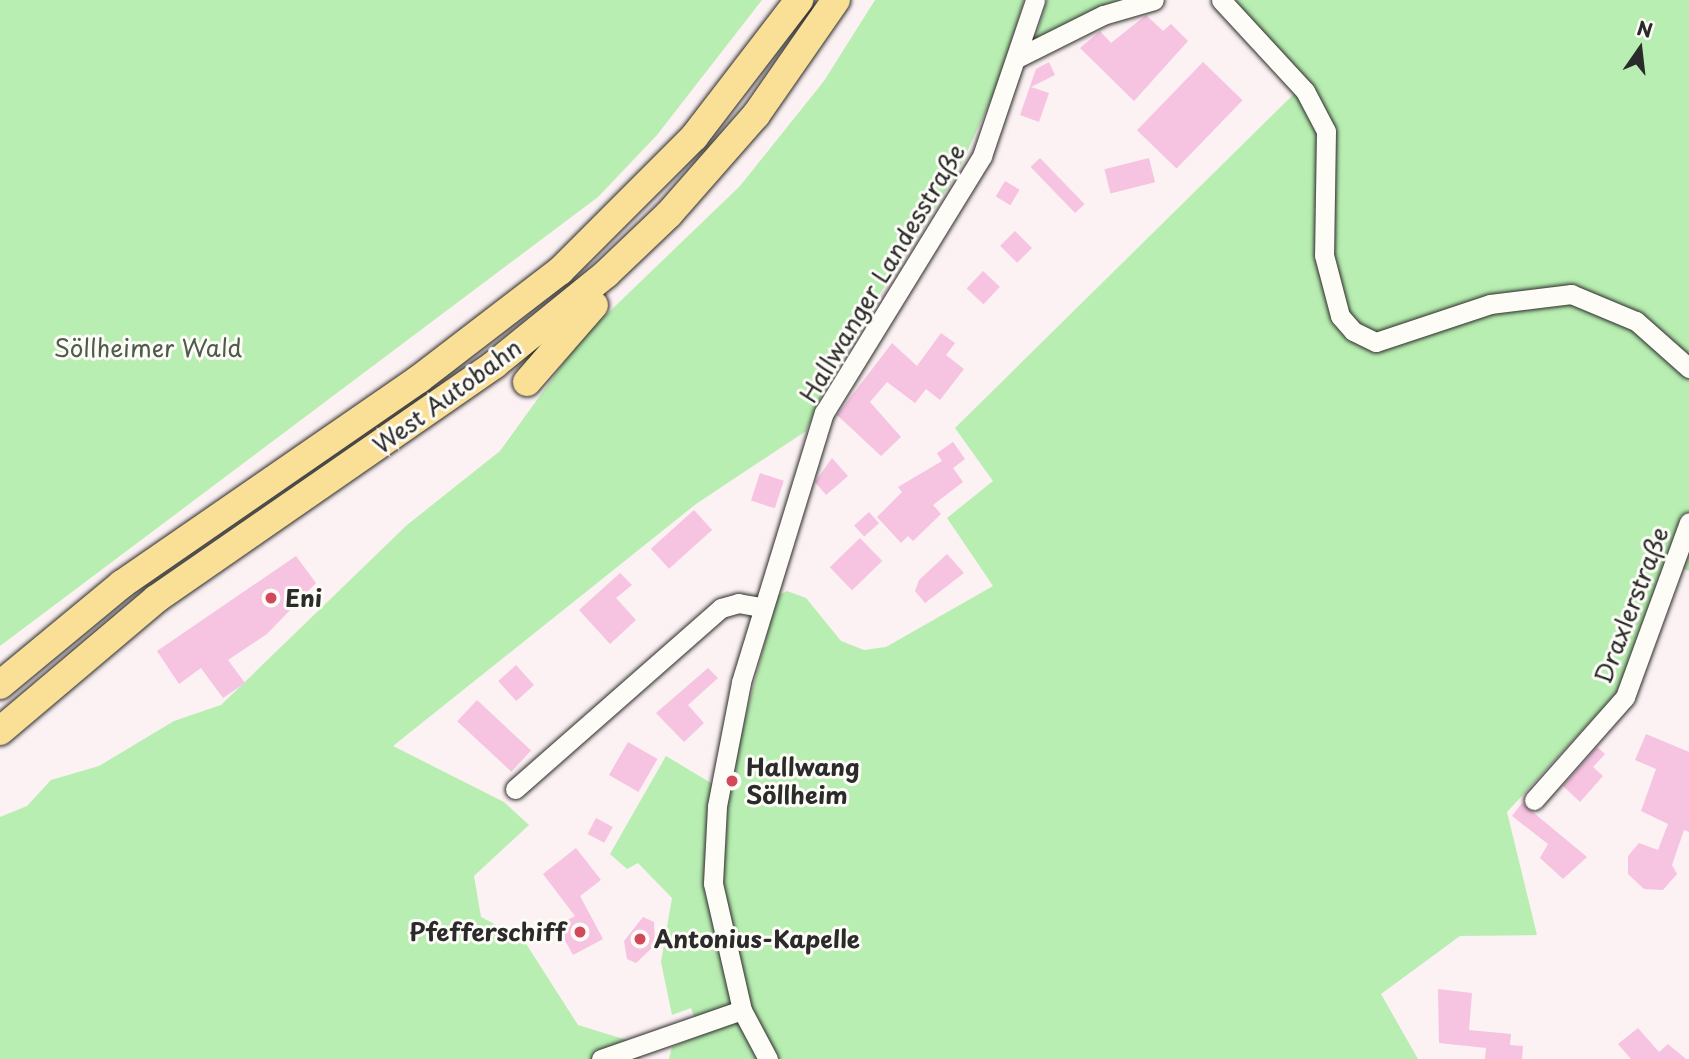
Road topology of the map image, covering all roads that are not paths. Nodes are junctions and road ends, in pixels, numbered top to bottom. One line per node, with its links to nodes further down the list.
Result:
1 (799, 0): 12 (highway, West Autobahn)
2 (836, 0): 7 (highway, West Autobahn)
3 (1035, 0): 6 (street, Hallwanger Landesstraße)
4 (1154, 0): 6 (street)
5 (1221, 0): 8 (street)
6 (1019, 57): 11 (street, Hallwanger Landesstraße)
7 (606, 274): 9 (highway); 13 (highway, West Autobahn)
8 (1689, 368)
9 (527, 382)
10 (1689, 522): 15 (street, Draxlerstraße)
11 (760, 607): 14 (street); 16 (street, Hallwanger Landesstraße)
12 (0, 685)
13 (0, 731)
14 (515, 789)
15 (1534, 800)
16 (742, 1010): 17 (street); 18 (street, Hallwanger Landesstraße)
17 (601, 1059)
18 (768, 1059)

